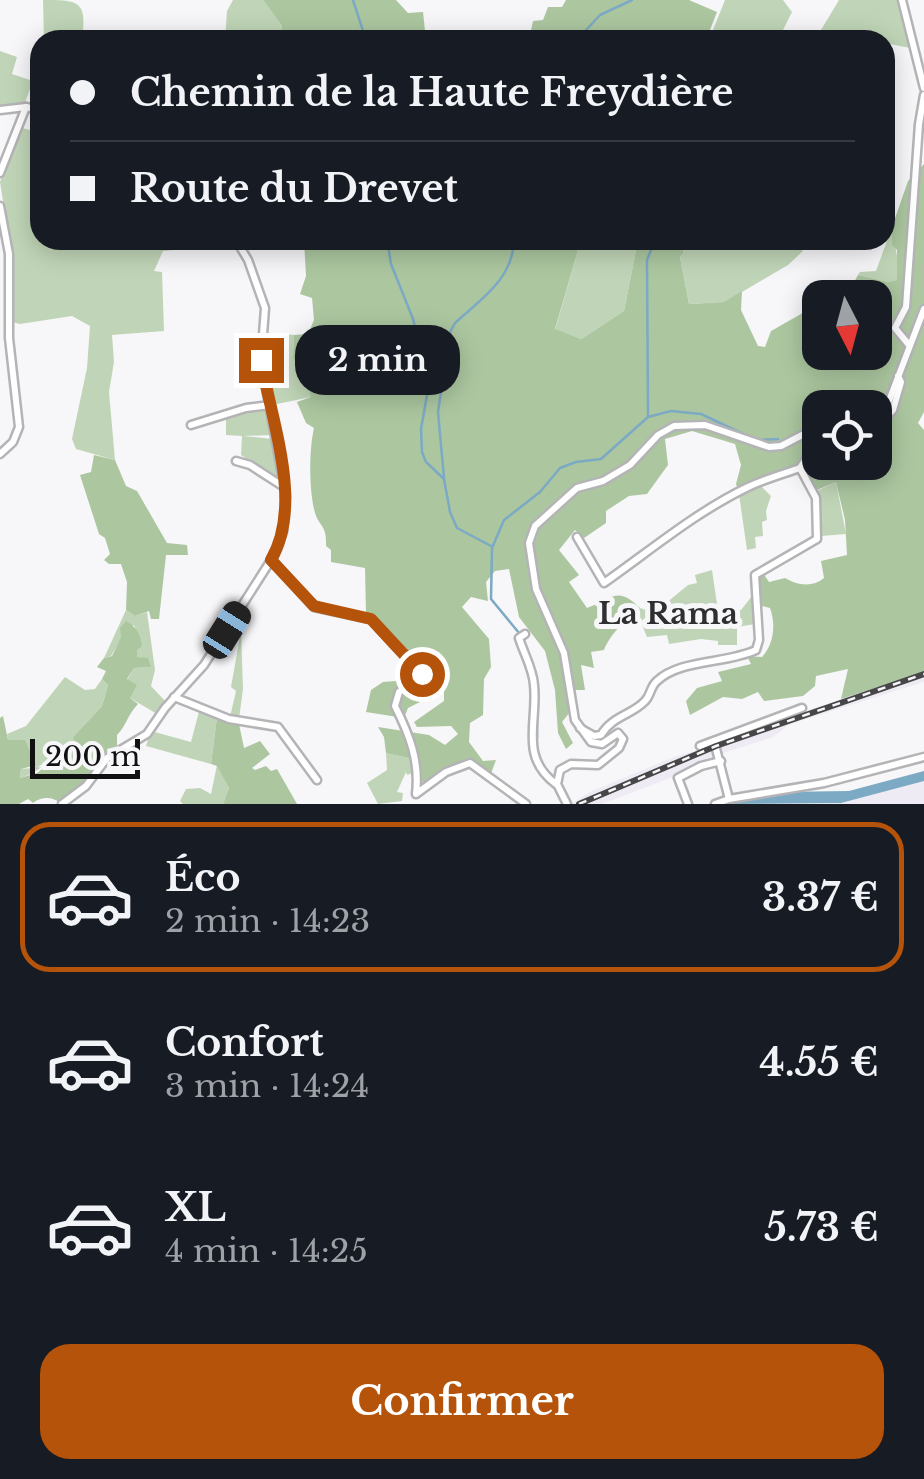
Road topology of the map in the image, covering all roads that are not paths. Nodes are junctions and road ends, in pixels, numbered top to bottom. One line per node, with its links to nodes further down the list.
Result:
1 (902, 0): 2 (street)
2 (924, 92): 10 (street)
3 (26, 107): 4 (street); 5 (street); 6 (street)
4 (30, 108)
5 (0, 110)
6 (0, 173)
7 (0, 206): 17 (street)
8 (242, 250): 13 (street)
9 (924, 310): 10 (street)
10 (909, 345): 11 (street)
11 (898, 376): 12 (street); 14 (street)
12 (892, 392)
13 (270, 406): 15 (street); 21 (street)
14 (892, 411)
15 (190, 425)
16 (802, 434): 27 (street)
17 (0, 454)
18 (236, 461): 21 (street)
19 (802, 464): 20 (street)
20 (800, 468): 22 (street); 27 (street)
21 (285, 488): 23 (street)
22 (577, 537)
23 (271, 560): 25 (street); 37 (street)
24 (525, 634): 33 (street)
25 (174, 697): 32 (street); 36 (street)
26 (802, 708): 28 (street)
27 (578, 728): 33 (street)
28 (714, 741): 29 (street); 31 (street)
29 (700, 746)
30 (924, 757): 34 (street)
31 (721, 762): 34 (street); 38 (street)
32 (317, 780)
33 (557, 784): 35 (street)
34 (728, 798): 39 (street)
35 (565, 803)
36 (62, 804)
37 (526, 804)
38 (688, 804)
39 (715, 804)

